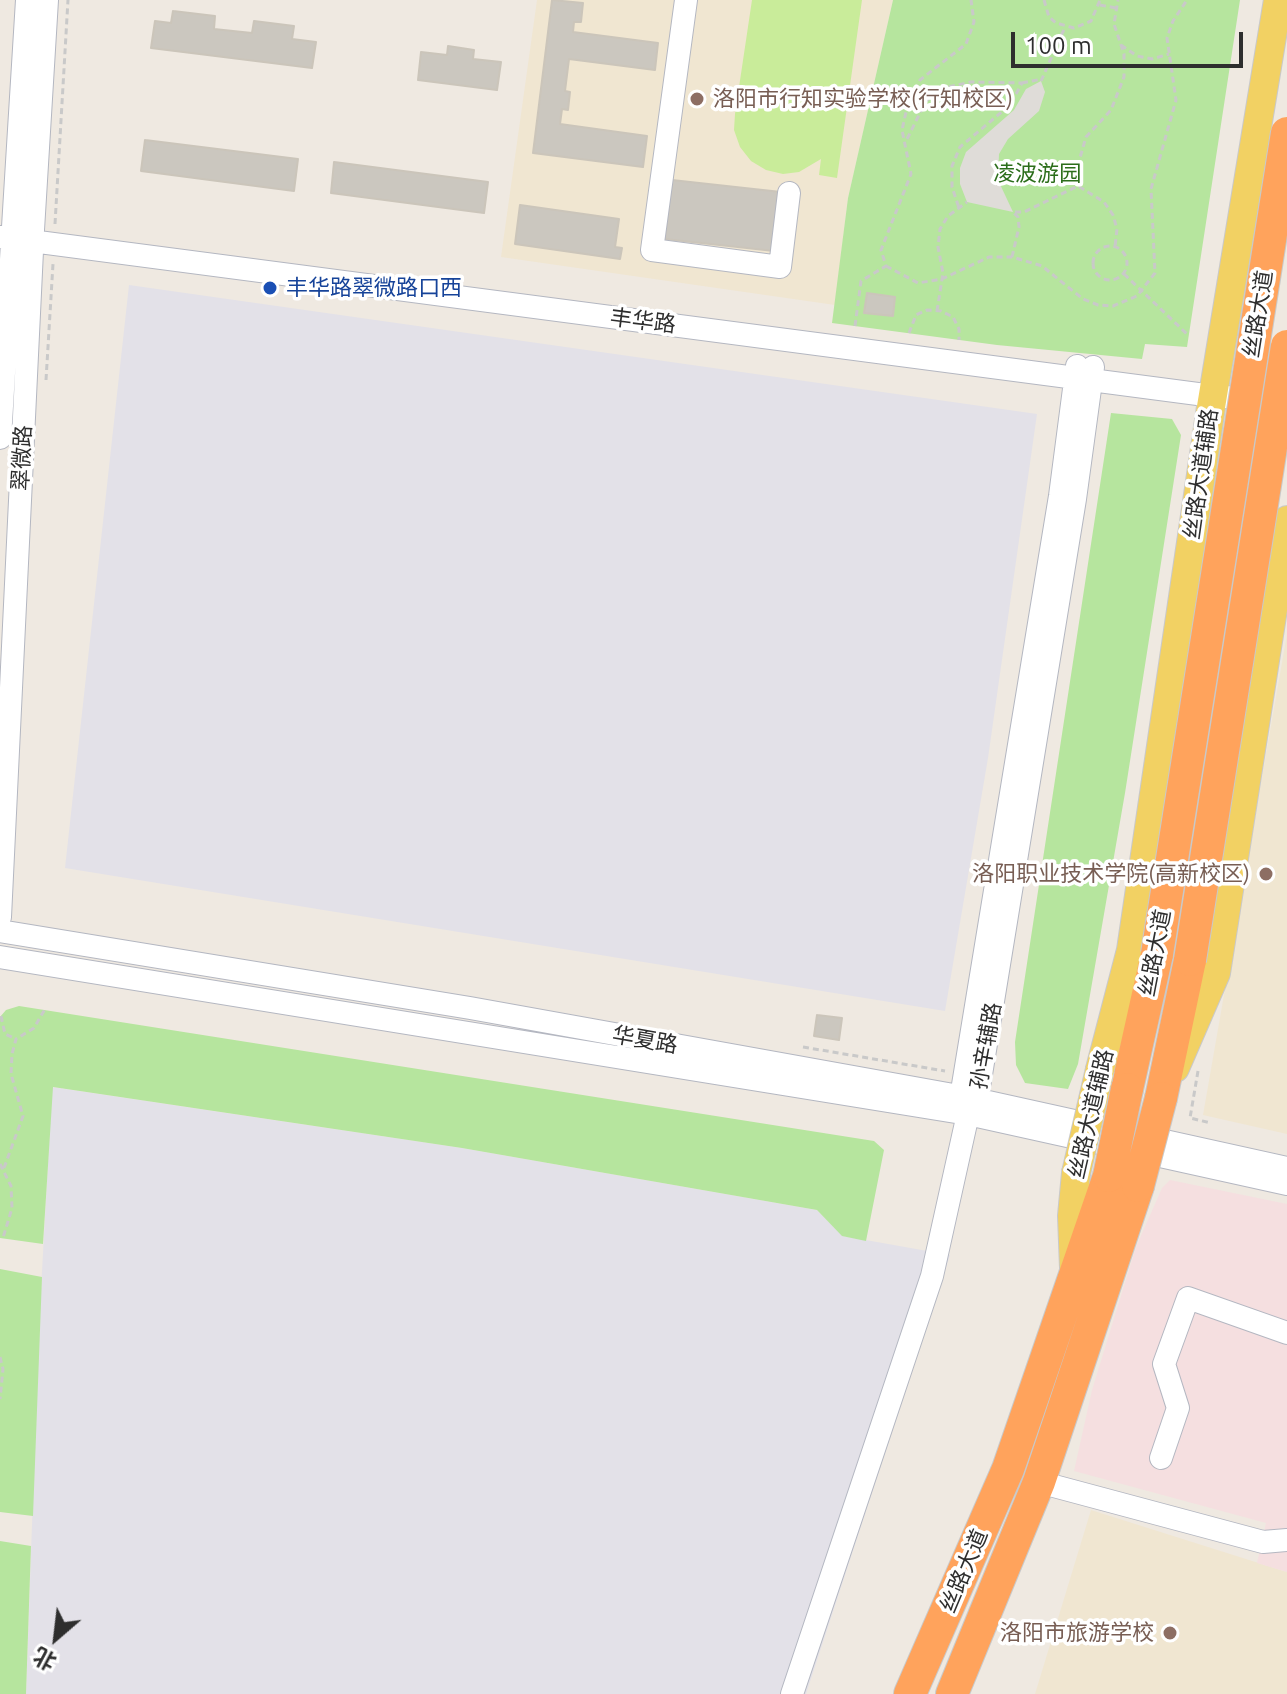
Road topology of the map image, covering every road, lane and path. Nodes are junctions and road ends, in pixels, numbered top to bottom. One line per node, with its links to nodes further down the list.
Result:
1 (27, 0): 21 (street, 翠微路)
2 (47, 0): 21 (street, 翠微路)
3 (686, 0): 18 (street)
4 (971, 0): 16 (path)
5 (1044, 0): 11 (path)
6 (1118, 0): 10 (path)
7 (1187, 0): 13 (path)
8 (1278, 0): 35 (main road, 丝路大道辅路)
9 (1100, 2): 10 (path); 11 (path)
10 (1116, 8): 12 (path)
11 (1065, 27): 14 (path)
12 (1121, 45): 13 (path); 17 (path)
13 (1169, 54): 27 (path)
14 (1022, 83): 16 (path); 20 (path)
15 (1287, 133): 42 (highway, 丝路大道, bridge)
16 (906, 142): 24 (path)
17 (1078, 186): 22 (path); 23 (path)
18 (789, 193)
19 (967, 202): 20 (path)
20 (959, 208): 26 (path)
21 (15, 233): 34 (street, 丰华路); 38 (street, 翠微路); 40 (street, 翠微路)
22 (1115, 247): 25 (path); 25 (path)
23 (1012, 257): 26 (path); 27 (path)
24 (886, 266): 26 (path); 29 (path)
25 (1124, 274): 27 (path)
26 (942, 279): 28 (path)
27 (1142, 291): 31 (path)
28 (937, 311): 30 (path); 32 (path)
29 (855, 326)
30 (909, 333)
31 (1189, 336)
32 (959, 340)
33 (1287, 346): 47 (highway, 丝路大道, bridge)
34 (1084, 372): 35 (street, 丰华路); 48 (street, 孙辛辅路)
35 (1214, 389): 36 (street, 丰华路); 37 (street, 丰华路); 42 (main road, 丝路大道辅路)
36 (1287, 390)
37 (1287, 402)
38 (0, 438)
39 (1287, 520): 47 (main road)
40 (0, 917)
41 (0, 931): 48 (street, 华夏路)
42 (1144, 952): 53 (highway, 丝路大道, bridge); 56 (main road, 丝路大道辅路, bridge)
43 (0, 957): 48 (street, 华夏路)
44 (45, 1009): 46 (path)
45 (1, 1016): 46 (path)
46 (16, 1039): 51 (path)
47 (1161, 1098): 53 (highway, 丝路大道, bridge)
48 (969, 1104): 52 (street, 华夏路); 54 (street, 华夏路); 63 (street, 孙辛辅路)
49 (1190, 1118): 50 (path)
50 (1211, 1123)
51 (2, 1166): 55 (path)
52 (1287, 1168)
53 (1123, 1181): 56 (highway, 丝路大道); 61 (highway, 丝路大道)
54 (1287, 1184)
55 (3, 1238)
56 (1075, 1281): 64 (highway, 丝路大道)
57 (1287, 1333): 60 (street)
58 (0, 1357): 59 (path)
59 (0, 1399)
60 (1161, 1458)
61 (1039, 1482): 62 (street); 65 (highway, 丝路大道)
62 (1287, 1540)
63 (792, 1694)
64 (910, 1694)
65 (952, 1694)

